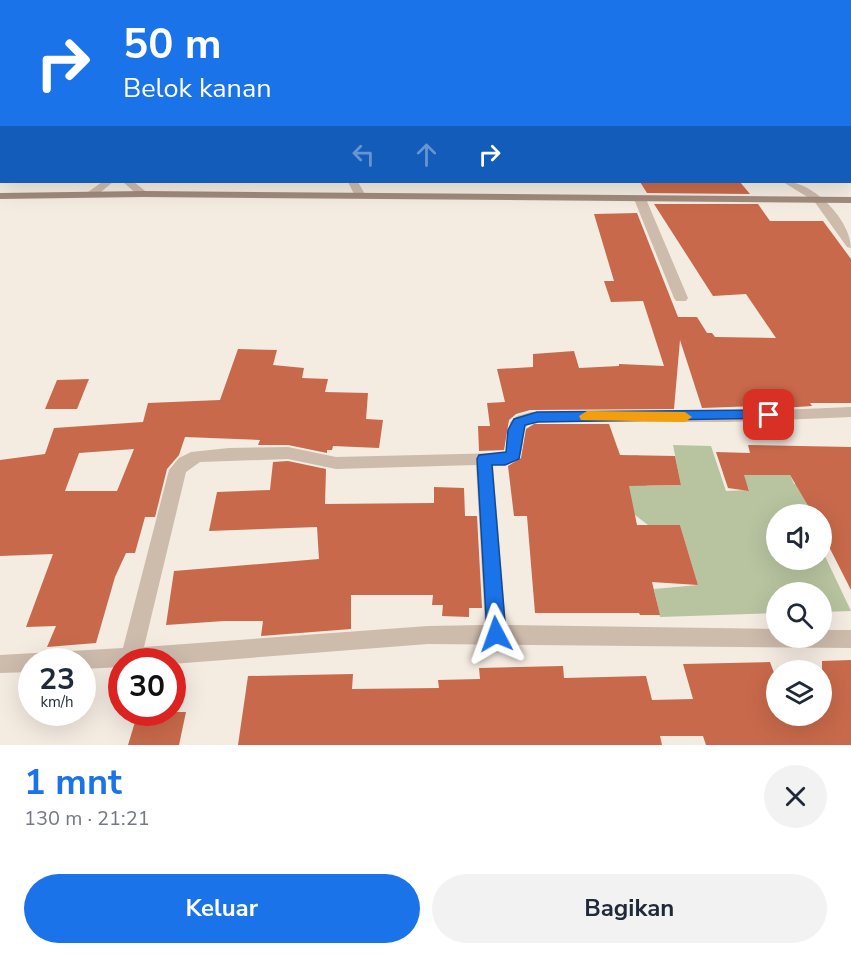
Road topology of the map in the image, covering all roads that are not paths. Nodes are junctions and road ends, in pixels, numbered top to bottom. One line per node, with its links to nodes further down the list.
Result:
1 (107, 183): 5 (street)
2 (129, 183): 6 (street)
3 (354, 183): 8 (street)
4 (790, 183): 10 (street)
5 (92, 194): 6 (main road); 7 (main road)
6 (143, 194): 8 (main road)
7 (0, 196)
8 (360, 196): 9 (main road)
9 (640, 199): 10 (main road); 13 (street)
10 (818, 199): 11 (main road); 12 (street)
11 (851, 200)
12 (851, 244)
13 (681, 298)
14 (851, 412): 15 (street)
15 (484, 459): 16 (street); 18 (street)
16 (496, 634): 17 (street); 19 (street)
17 (851, 639)
18 (133, 648)
19 (186, 653)
20 (108, 657): 21 (street)
21 (0, 664)

